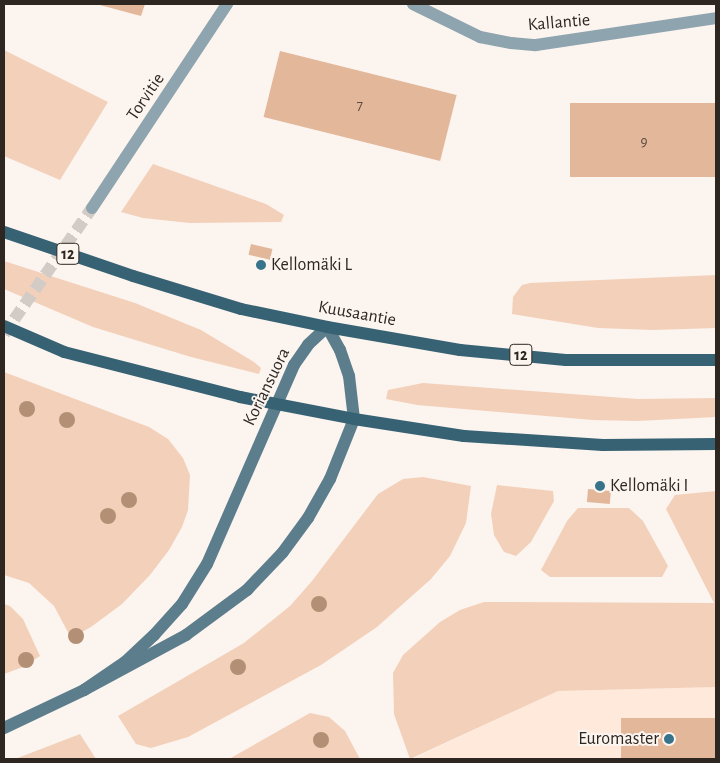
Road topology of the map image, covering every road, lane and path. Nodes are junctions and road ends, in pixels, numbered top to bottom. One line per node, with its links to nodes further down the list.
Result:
1 (227, 4): 4 (street, Torvitie)
2 (412, 4): 3 (street, Kallantie)
3 (716, 18)
4 (92, 208)
5 (4, 232): 7 (main road, Kuusaantie / 12)
6 (4, 326): 9 (main road)
7 (327, 327): 8 (main road, Kuusaantie / 12); 9 (main road, Koriansuora); 10 (main road, Koriansuora)
8 (716, 360)
9 (276, 404): 10 (main road); 12 (main road, Koriansuora)
10 (354, 419): 11 (main road); 12 (main road, Koriansuora)
11 (716, 444)
12 (84, 690): 13 (main road, Koriansuora)
13 (4, 728)

